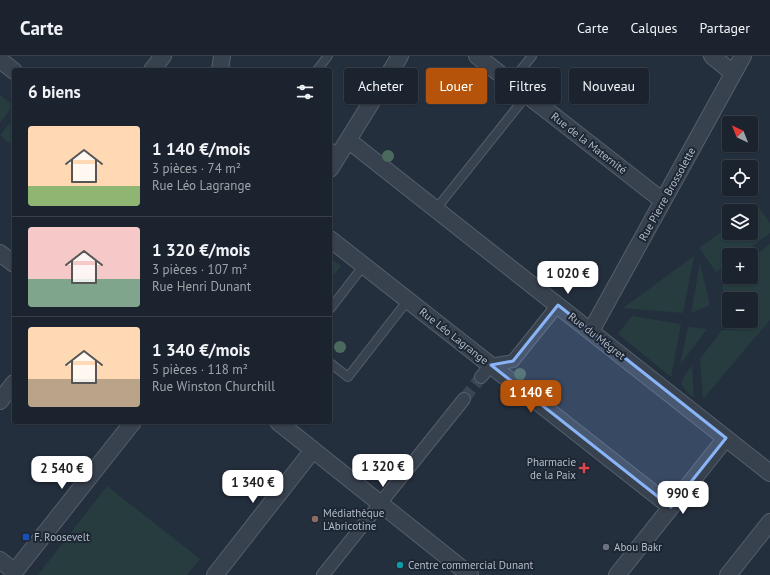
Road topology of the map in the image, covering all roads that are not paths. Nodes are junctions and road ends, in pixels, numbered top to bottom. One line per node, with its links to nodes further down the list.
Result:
1 (163, 56): 10 (street)
2 (222, 56): 11 (street)
3 (328, 56): 12 (lane)
4 (400, 56): 19 (street)
5 (477, 56): 15 (street, Rue de la Maternité)
6 (532, 56): 13 (lane)
7 (712, 56): 16 (street)
8 (743, 56): 16 (street, Rue Pierre Brossolette)
9 (0, 60): 14 (street)
10 (154, 68)
11 (220, 68)
12 (319, 68)
13 (522, 68)
14 (12, 69)
15 (495, 70)
16 (733, 73): 22 (street, Rue Pierre Brossolette)
17 (520, 104): 23 (lane)
18 (539, 104): 22 (street, Rue de la Maternité)
19 (348, 140): 20 (street); 23 (street, Rue du Mégret)
20 (335, 150): 21 (street)
21 (332, 161)
22 (663, 201): 31 (street, Rue Pierre Brossolette)
23 (436, 209): 29 (street, Rue du Mégret)
24 (332, 240): 27 (street, Rue Léo Lagrange)
25 (0, 253): 26 (street)
26 (12, 262)
27 (364, 265): 28 (street, Rue Léo Lagrange); 30 (lane)
28 (408, 300): 32 (lane); 33 (street, Rue Léo Lagrange)
29 (558, 305): 31 (street, Rue du Mégret); 33 (street)
30 (332, 306)
31 (591, 331): 39 (street, Rue du Mégret)
32 (332, 365)
33 (486, 371): 43 (street, Rue Léo Lagrange)
34 (12, 386): 36 (street)
35 (464, 399): 42 (street)
36 (0, 401)
37 (131, 424): 46 (street)
38 (280, 424): 40 (street)
39 (726, 438): 41 (street, Rue du Mégret); 43 (street)
40 (313, 450): 42 (street); 47 (street)
41 (770, 473)
42 (380, 503): 48 (street); 49 (street)
43 (671, 507): 50 (street)
44 (770, 522): 51 (street)
45 (0, 560): 46 (street)
46 (13, 573)
47 (215, 575)
48 (323, 575)
49 (470, 575)
50 (617, 575)
51 (728, 575)

